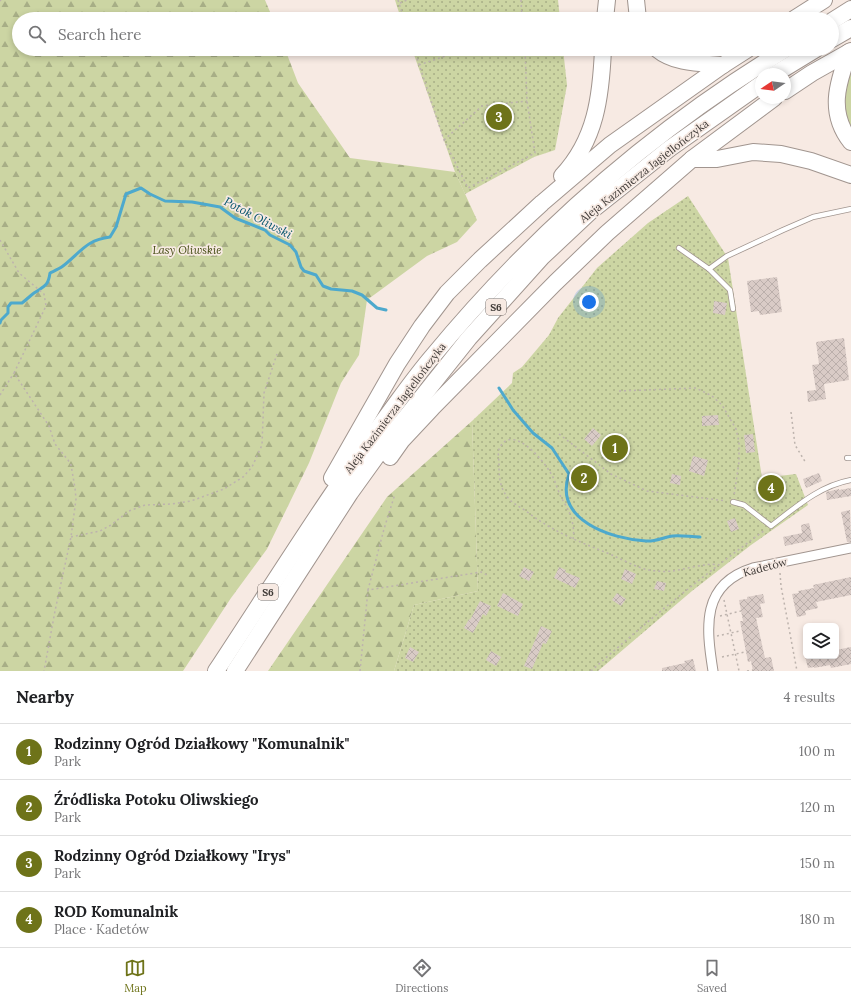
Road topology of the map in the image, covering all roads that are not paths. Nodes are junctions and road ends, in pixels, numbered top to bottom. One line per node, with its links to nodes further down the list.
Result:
1 (607, 0): 5 (highway)
2 (636, 0): 6 (highway)
3 (824, 0): 7 (highway)
4 (851, 9): 8 (highway)
5 (605, 12)
6 (637, 12)
7 (805, 12)
8 (839, 17)
9 (851, 28): 10 (highway)
10 (839, 35)
11 (850, 52): 19 (highway); 22 (highway)
12 (603, 56): 25 (highway)
13 (668, 56): 17 (highway)
14 (737, 56): 17 (highway)
15 (776, 56): 32 (highway, Aleja Kazimierza Jagiellończyka / S6)
16 (805, 56): 18 (highway)
17 (723, 65): 25 (highway)
18 (785, 68)
19 (791, 86)
20 (755, 88): 34 (highway, Aleja Kazimierza Jagiellończyka / S6)
21 (766, 104): 23 (highway)
22 (851, 142)
23 (692, 159): 24 (highway); 34 (highway)
24 (851, 175)
25 (542, 203): 32 (highway)
26 (851, 209): 28 (lane)
27 (679, 248): 28 (lane)
28 (709, 269): 29 (lane)
29 (733, 309)
30 (851, 480): 31 (lane)
31 (733, 502)
32 (320, 512): 34 (highway, Aleja Kazimierza Jagiellończyka / S6)
33 (851, 548): 36 (street, Kadetów)
34 (280, 592): 34 (lane); 35 (highway, Aleja Kazimierza Jagiellończyka / S6)
35 (228, 667): 35 (lane)
36 (713, 671)

